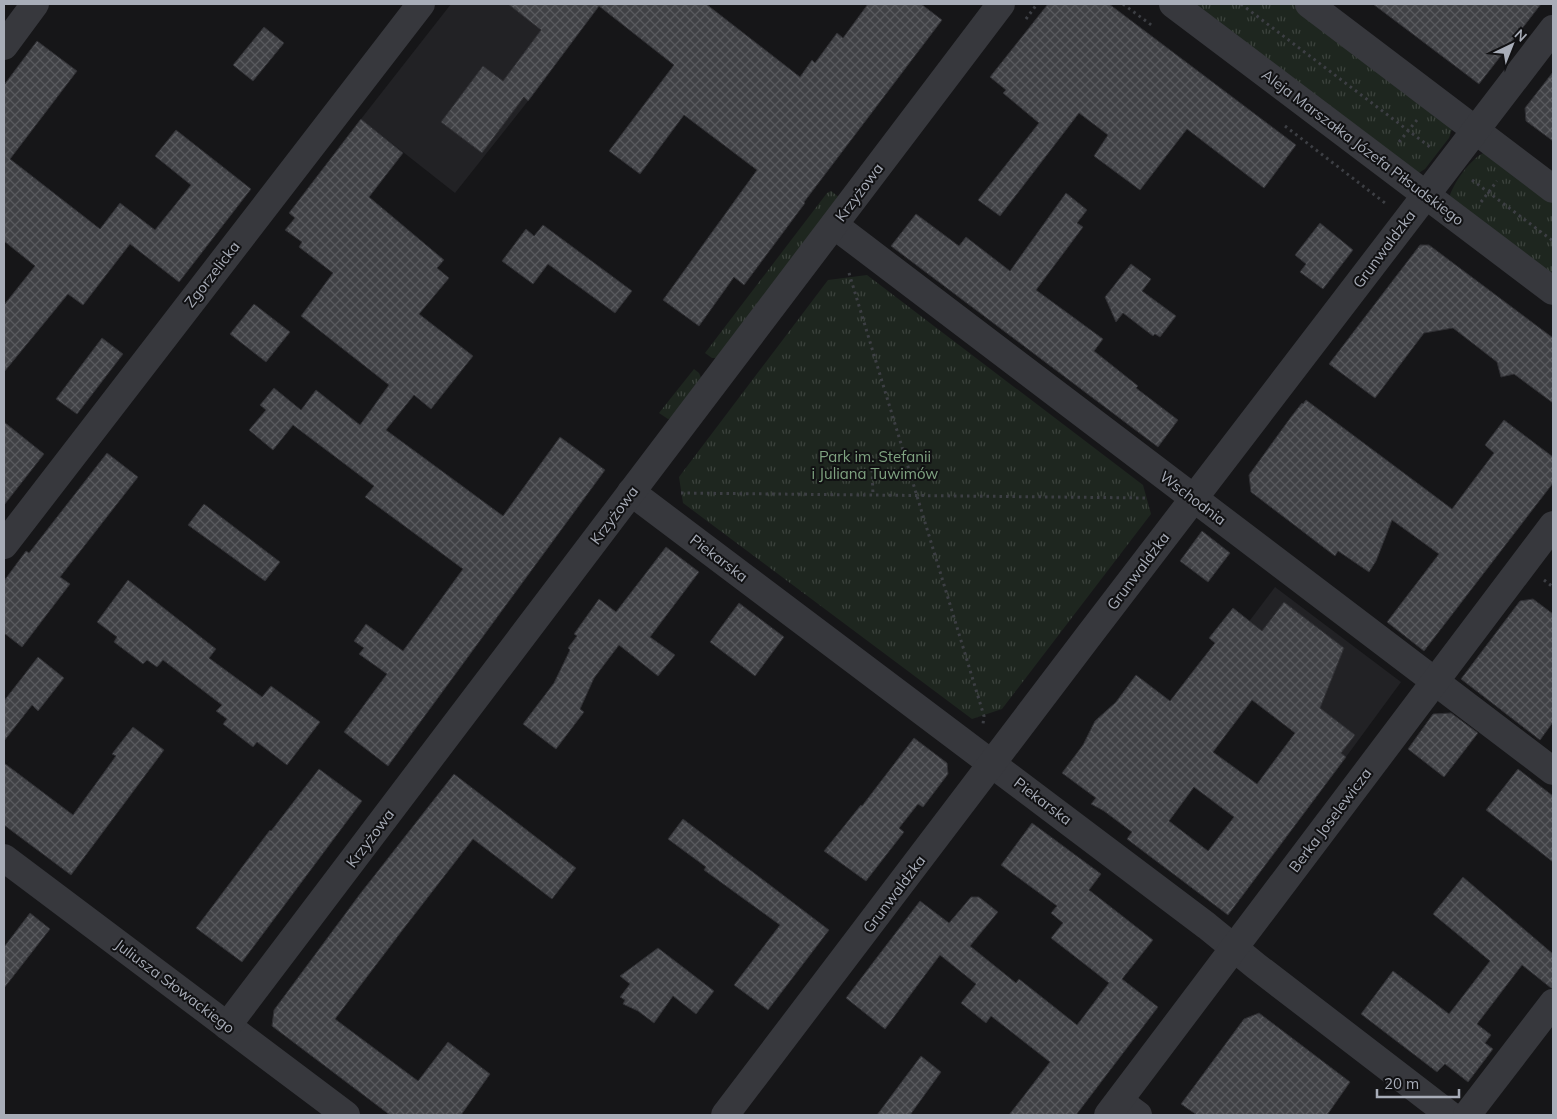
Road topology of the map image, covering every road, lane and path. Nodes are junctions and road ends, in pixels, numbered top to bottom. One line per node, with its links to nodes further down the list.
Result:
1 (35, 4): 10 (street)
2 (420, 4): 37 (street, Zgorzelicka)
3 (1001, 4): 25 (street, Krzyżowa)
4 (1123, 4): 8 (path)
5 (1173, 4): 17 (street, Aleja Marszałka Józefa Piłsudskiego)
6 (1241, 4): 13 (path)
7 (1309, 4): 11 (street)
8 (1154, 27)
9 (1553, 29): 14 (street, Grunwaldzka)
10 (4, 46)
11 (1435, 98): 13 (path); 14 (street)
12 (1279, 122): 19 (path)
13 (1409, 130): 15 (path); 17 (path)
14 (1476, 130): 16 (street); 22 (street, Grunwaldzka)
15 (1431, 147)
16 (1513, 159): 20 (street); 21 (path)
17 (1383, 163): 19 (path); 22 (street, Aleja Marszałka Józefa Piłsudskiego)
18 (1469, 178): 21 (path)
19 (1364, 186): 23 (path)
20 (1553, 189)
21 (1488, 193): 24 (path); 26 (path)
22 (1426, 195): 24 (street, Aleja Marszałka Józefa Piłsudskiego); 35 (street, Grunwaldzka)
23 (1385, 211)
24 (1464, 224): 28 (street, Aleja Marszałka Józefa Piłsudskiego)
25 (834, 225): 30 (street, Krzyżowa); 35 (street, Wschodnia)
26 (1553, 241)
27 (848, 269): 33 (path)
28 (1553, 290)
29 (872, 470): 32 (path)
30 (631, 492): 40 (street, Piekarska); 45 (street, Krzyżowa)
31 (672, 493): 32 (path)
32 (873, 495): 33 (path)
33 (916, 496): 34 (path); 39 (path)
34 (1153, 498)
35 (1194, 499): 38 (street, Wschodnia); 40 (street, Grunwaldzka)
36 (1553, 525): 38 (street, Berka Joselewicza)
37 (4, 545)
38 (1435, 681): 41 (street, Wschodnia); 43 (street, Berka Joselewicza)
39 (990, 726)
40 (993, 764): 43 (street, Piekarska); 49 (street, Grunwaldzka)
41 (1553, 770)
42 (4, 858): 45 (street, Juliusza Słowackiego)
43 (1234, 948): 46 (street, Berka Joselewicza); 47 (street, Piekarska)
44 (1553, 1004): 47 (street)
45 (228, 1026): 48 (street, Juliusza Słowackiego)
46 (1122, 1110)
47 (1451, 1114)
48 (346, 1115)
49 (725, 1115)

